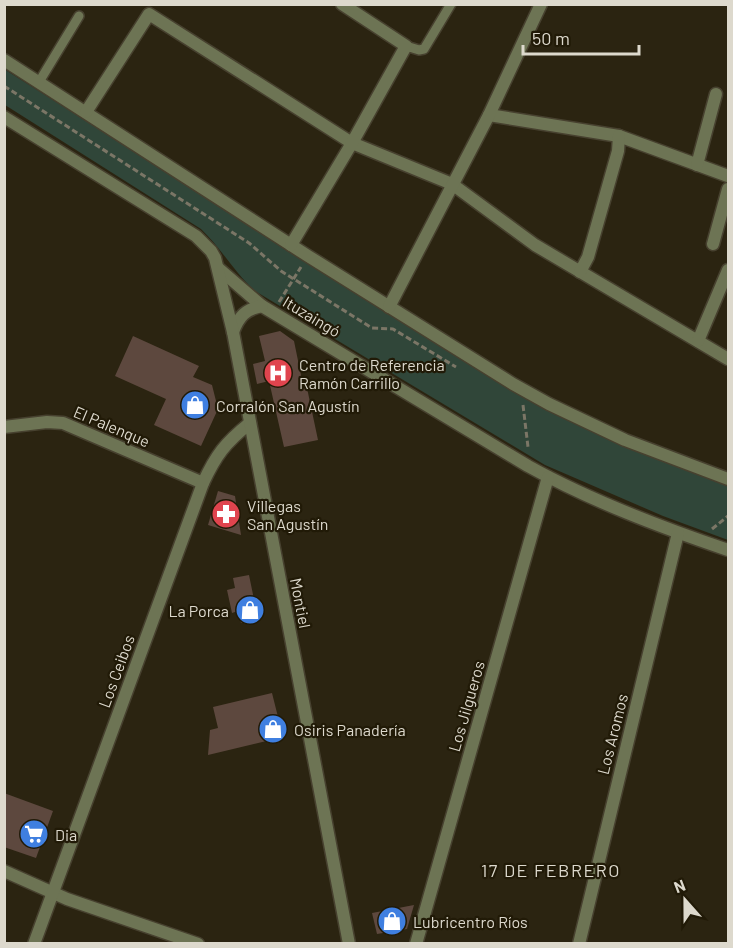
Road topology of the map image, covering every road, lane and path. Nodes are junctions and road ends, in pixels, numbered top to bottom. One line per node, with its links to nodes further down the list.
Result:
1 (342, 4): 6 (street)
2 (451, 4): 6 (lane)
3 (541, 4): 11 (street)
4 (152, 9): 10 (street); 14 (street)
5 (79, 16): 8 (lane)
6 (406, 46): 14 (street)
7 (4, 60): 8 (street)
8 (39, 82): 10 (street)
9 (716, 94): 15 (street)
10 (86, 112): 20 (street)
11 (489, 115): 13 (street); 17 (street)
12 (4, 117): 22 (street, Ituzaingó)
13 (619, 136): 15 (street); 24 (street)
14 (352, 144): 17 (street); 20 (street)
15 (697, 165): 16 (street)
16 (729, 176)
17 (452, 184): 24 (street); 26 (street)
18 (729, 189): 19 (street)
19 (713, 244)
20 (291, 245): 21 (street)
21 (308, 256): 26 (street); 27 (path)
22 (218, 268): 25 (street, Ituzaingó); 28 (street, Montiel)
23 (729, 270): 29 (street)
24 (580, 272): 29 (street)
25 (262, 306): 27 (street, Ituzaingó); 28 (street)
26 (389, 307): 36 (street)
27 (275, 313): 35 (street, Ituzaingó)
28 (233, 332): 32 (street, Montiel)
29 (698, 341): 30 (street)
30 (729, 358)
31 (523, 405): 34 (path)
32 (250, 423): 37 (street, Los Ceibos); 46 (street, Montiel)
33 (5, 426): 37 (street, El Palenque)
34 (528, 447)
35 (548, 477): 40 (street, Ituzaingó); 47 (street, Los Jilgueros)
36 (729, 479)
37 (202, 483): 43 (street, Los Ceibos)
38 (729, 516): 39 (path)
39 (712, 529)
40 (678, 533): 41 (street, Ituzaingó); 48 (street, Los Aromos)
41 (729, 550)
42 (4, 871): 43 (street)
43 (51, 893): 44 (street, Los Ceibos); 45 (street)
44 (34, 944)
45 (198, 944)
46 (349, 944)
47 (416, 944)
48 (579, 944)

